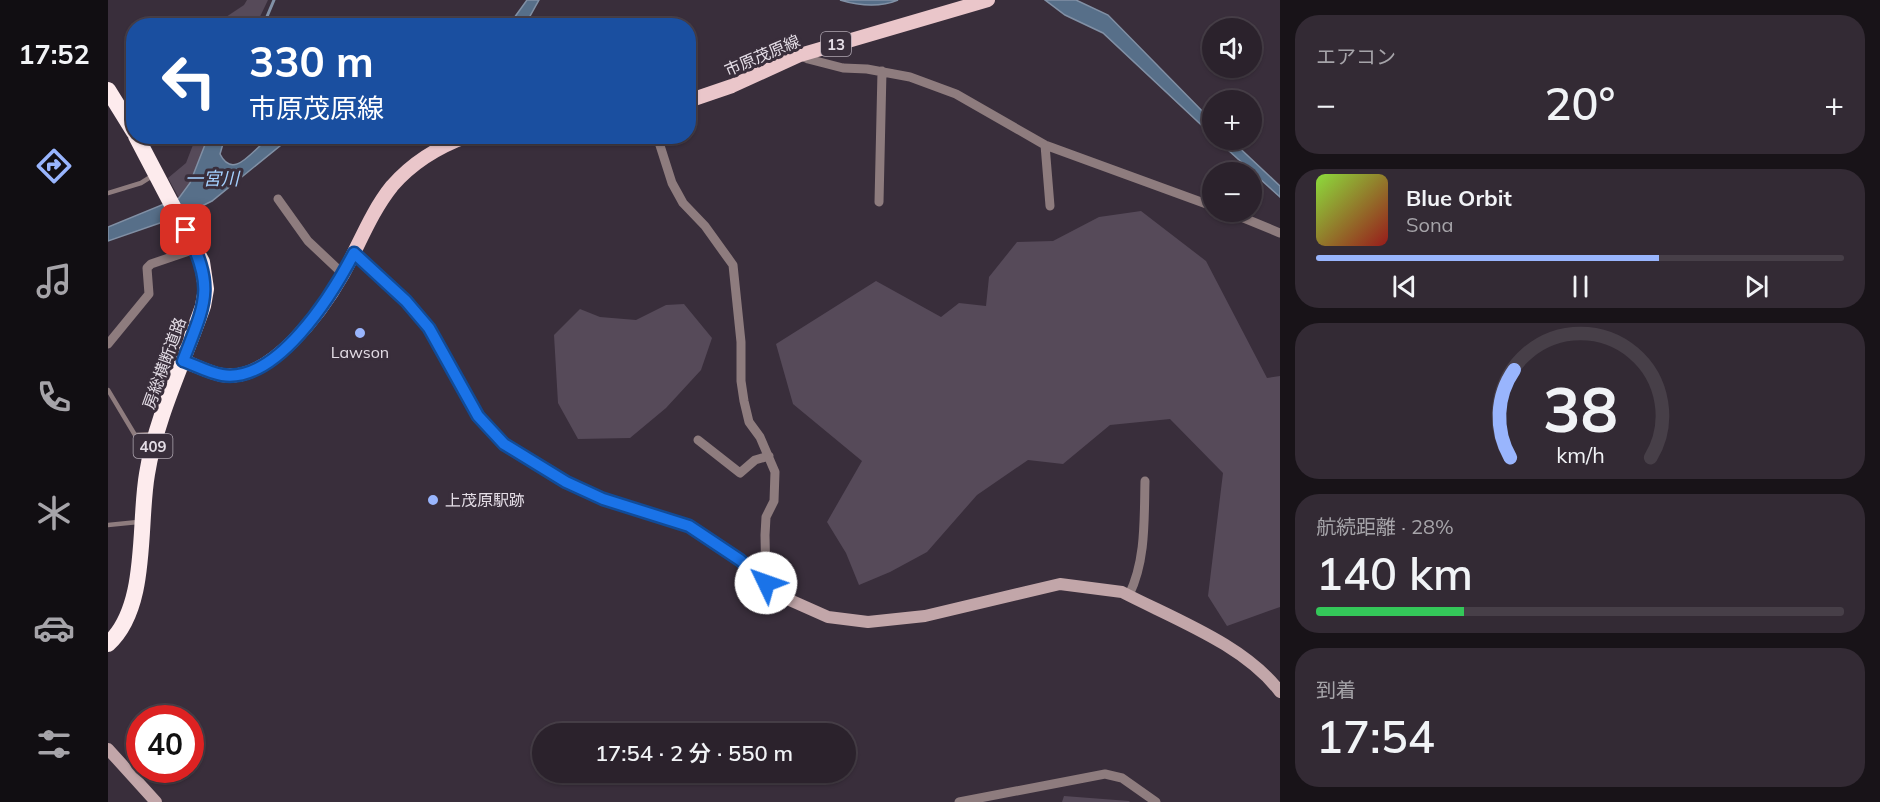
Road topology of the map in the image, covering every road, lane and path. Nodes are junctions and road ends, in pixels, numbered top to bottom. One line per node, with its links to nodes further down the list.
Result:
1 (987, 0): 2 (main road, 市原茂原線 / 13)
2 (800, 55): 3 (street); 5 (main road, 市原茂原線 / 13)
3 (882, 71): 10 (street); 14 (street)
4 (108, 90): 6 (highway)
5 (696, 98)
6 (126, 119)
7 (141, 144): 11 (highway, 房総横断道路 / 409)
8 (452, 144): 20 (main road)
9 (660, 144): 27 (street)
10 (1046, 144): 15 (street); 16 (street)
11 (157, 173): 12 (lane); 19 (highway, 房総横断道路 / 409)
12 (108, 193)
13 (278, 199): 21 (street)
14 (879, 202)
15 (1202, 202)
16 (1050, 206)
17 (1253, 222): 18 (street)
18 (1280, 233)
19 (195, 249): 22 (street); 23 (highway, 房総横断道路 / 409)
20 (354, 253): 21 (main road); 31 (street)
21 (343, 274): 23 (main road)
22 (108, 344)
23 (183, 361): 25 (highway, 房総横断道路 / 409)
24 (108, 390): 25 (lane)
25 (157, 434): 29 (highway, 房総横断道路 / 409)
26 (698, 440): 27 (street)
27 (769, 456): 31 (street)
28 (1145, 481): 32 (street)
29 (142, 522): 30 (lane); 33 (highway, 房総横断道路 / 409)
30 (108, 525)
31 (766, 583): 32 (street)
32 (1129, 595): 34 (street)
33 (108, 644)
34 (1280, 692)
35 (108, 749): 36 (street)
36 (156, 802)
37 (959, 802): 38 (street)
38 (1156, 802)

